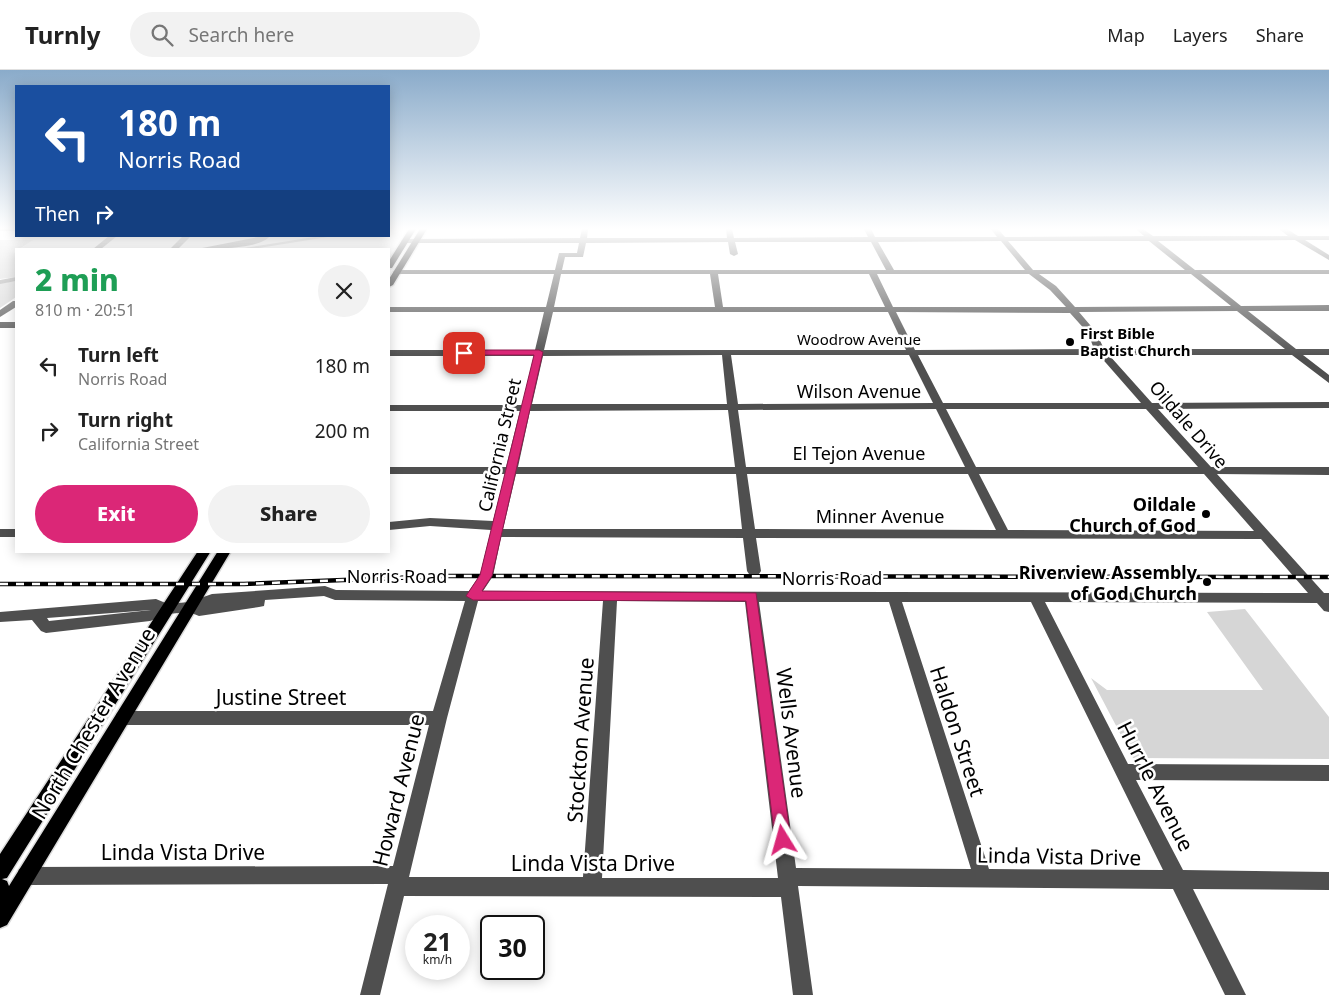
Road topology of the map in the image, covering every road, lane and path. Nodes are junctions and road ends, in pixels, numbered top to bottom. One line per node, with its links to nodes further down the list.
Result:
1 (543, 272): 10 (street)
2 (557, 272): 16 (street, California Street)
3 (583, 272): 6 (street)
4 (1166, 272): 9 (street)
5 (1193, 272): 13 (street)
6 (714, 273): 7 (street); 17 (street)
7 (872, 273): 8 (street); 18 (street)
8 (892, 273): 9 (street)
9 (1032, 273): 19 (street, Oildale Drive)
10 (395, 274): 11 (main road)
11 (390, 283)
12 (15, 304): 20 (street)
13 (1239, 308): 14 (street); 19 (street); 24 (street)
14 (1329, 308)
15 (390, 309): 16 (street)
16 (549, 309): 17 (street); 23 (street, California Street)
17 (719, 309): 18 (street)
18 (890, 310): 19 (street); 28 (street)
19 (1073, 310): 29 (street, Oildale Drive)
20 (0, 314)
21 (0, 325): 22 (street)
22 (15, 325)
23 (539, 352): 26 (street, Woodrow Avenue); 27 (street, Woodrow Avenue); 33 (street, California Street)
24 (1294, 352): 25 (street, Woodrow Avenue); 29 (street, Woodrow Avenue); 30 (street)
25 (1329, 352)
26 (390, 353)
27 (726, 353): 28 (street, Woodrow Avenue); 34 (street)
28 (912, 353): 29 (street, Woodrow Avenue); 35 (street)
29 (1102, 353): 32 (street, Oildale Drive)
30 (1329, 380)
31 (1329, 405): 32 (street, Wilson Avenue)
32 (1149, 406): 35 (street, Wilson Avenue); 41 (street, Oildale Drive)
33 (526, 407): 34 (street, Wilson Avenue); 36 (street, Wilson Avenue); 38 (street, California Street)
34 (733, 407): 35 (street, Wilson Avenue); 39 (street)
35 (939, 407): 40 (street)
36 (390, 408)
37 (390, 470): 38 (street, El Tejon Avenue)
38 (511, 470): 39 (street, El Tejon Avenue); 44 (street, California Street)
39 (741, 470): 40 (street, El Tejon Avenue); 47 (street)
40 (971, 470): 41 (street, El Tejon Avenue); 48 (street)
41 (1206, 471): 42 (street, El Tejon Avenue); 49 (street, Oildale Drive)
42 (1327, 472)
43 (390, 526): 44 (street, Minner Avenue)
44 (498, 530): 47 (street, Minner Avenue); 53 (street, California Street)
45 (0, 533): 46 (street)
46 (15, 533)
47 (749, 534): 48 (street, Minner Avenue); 52 (street)
48 (1004, 534): 49 (street, Minner Avenue)
49 (1263, 534): 58 (street, Oildale Drive)
50 (204, 553): 60 (main road, North Chester Avenue)
51 (224, 553): 59 (main road, North Chester Avenue)
52 (754, 571)
53 (473, 596): 54 (street, Norris Road); 59 (street, Norris Road); 63 (street, Howard Avenue)
54 (610, 596): 55 (street, Norris Road); 73 (street, Stockton Avenue)
55 (751, 596): 56 (street, Norris Road); 72 (street, Wells Avenue)
56 (894, 597): 57 (street, Norris Road); 68 (street, Haldon Street)
57 (1035, 597): 58 (street, Norris Road); 64 (street, Hurrle Avenue)
58 (1326, 601)
59 (190, 607): 60 (street, Norris Road); 62 (main road, North Chester Avenue)
60 (166, 609): 61 (street, Norris Road); 66 (main road, North Chester Avenue)
61 (0, 617)
62 (123, 718): 63 (street, Justine Street); 67 (main road, North Chester Avenue)
63 (439, 718): 69 (street, Howard Avenue)
64 (1124, 772): 65 (street); 70 (street, Hurrle Avenue)
65 (1329, 772)
66 (0, 871)
67 (26, 876): 69 (street, Linda Vista Drive); 76 (main road, North Chester Avenue)
68 (983, 879): 70 (street, Linda Vista Drive); 72 (street, Linda Vista Drive)
69 (399, 880): 73 (street, Linda Vista Drive); 77 (street, Howard Avenue)
70 (1178, 880): 71 (street, Linda Vista Drive); 79 (street, Hurrle Avenue)
71 (1329, 881)
72 (789, 882): 73 (street, Linda Vista Drive); 78 (street, Wells Avenue)
73 (592, 886)
74 (0, 888): 75 (main road)
75 (0, 895)
76 (0, 918)
77 (370, 995)
78 (803, 995)
79 (1236, 995)

